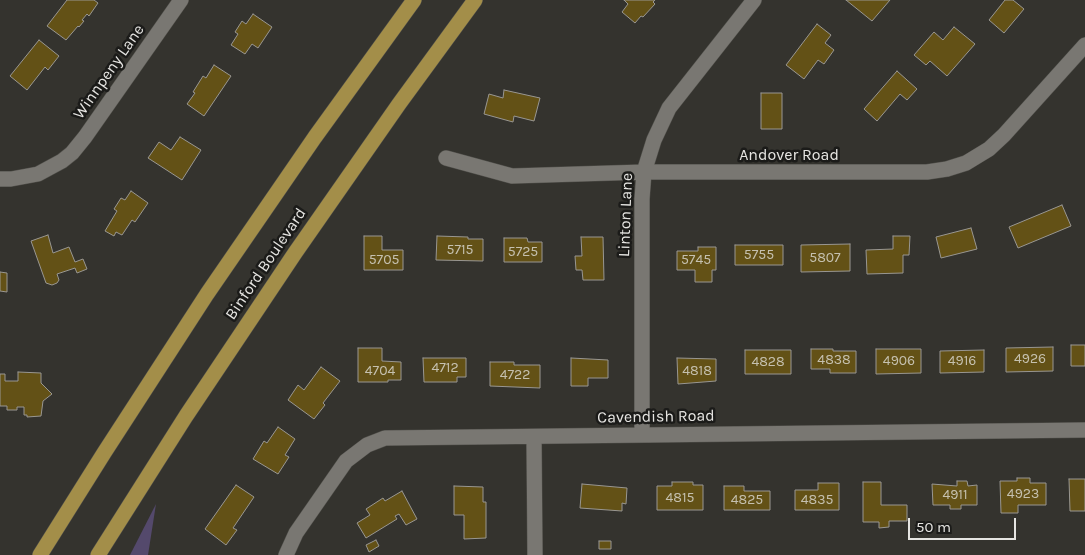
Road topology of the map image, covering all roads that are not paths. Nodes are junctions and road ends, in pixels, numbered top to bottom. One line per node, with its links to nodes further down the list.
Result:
1 (181, 0): 8 (street, Winnpeny Lane)
2 (414, 0): 12 (main road, Binford Boulevard)
3 (475, 0): 13 (main road, Binford Boulevard)
4 (754, 0): 7 (street, Linton Lane)
5 (1085, 45): 7 (street, Andover Road)
6 (446, 158): 7 (street, Andover Road)
7 (644, 172): 10 (street, Linton Lane)
8 (0, 179)
9 (1085, 430): 10 (street, Cavendish Road)
10 (642, 434): 11 (street, Cavendish Road)
11 (534, 437): 14 (street, Cavendish Road); 15 (street)
12 (40, 555)
13 (98, 555)
14 (286, 555)
15 (535, 555)

